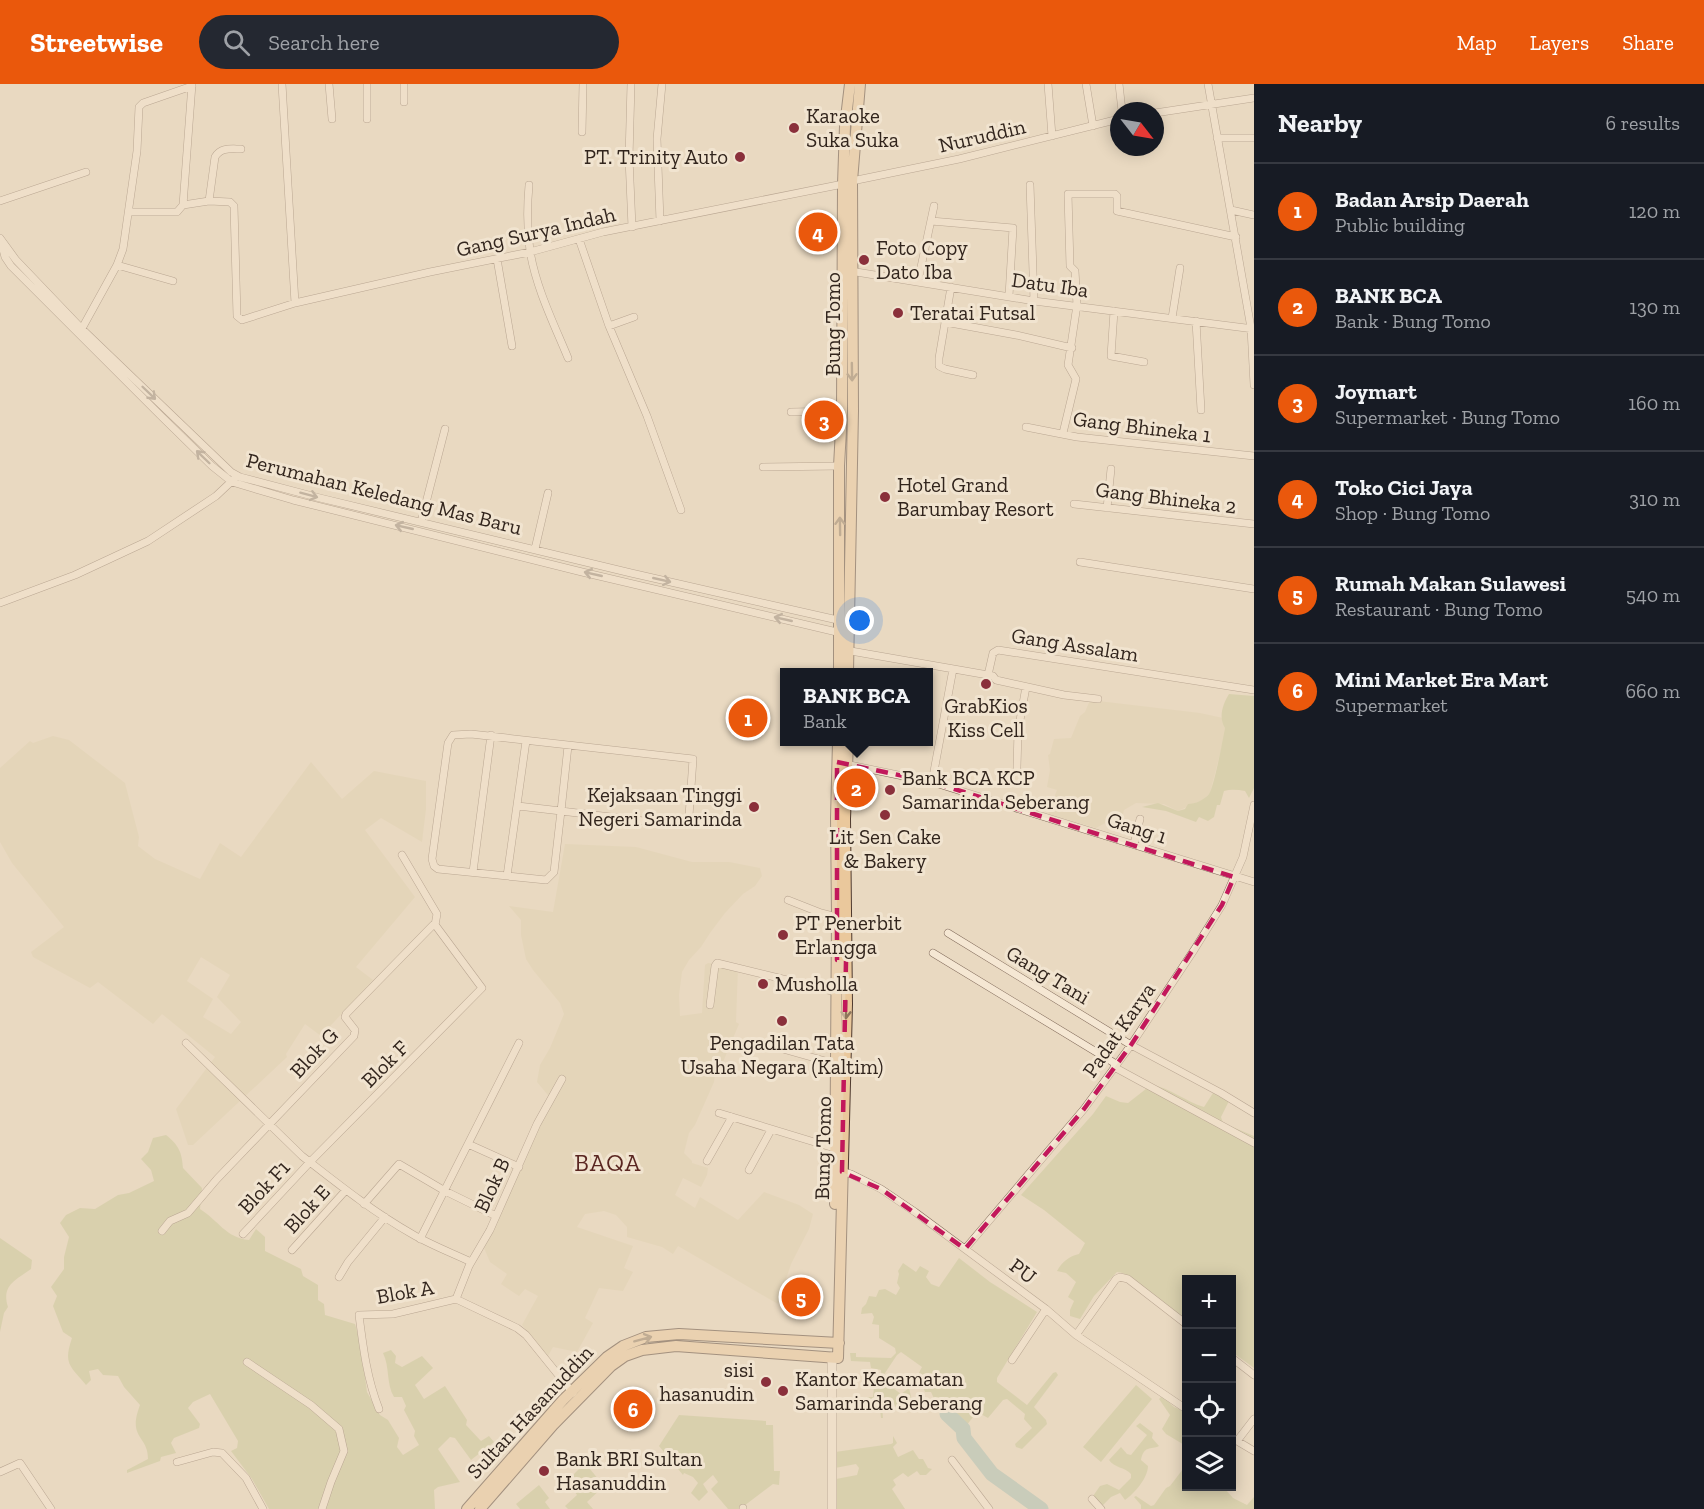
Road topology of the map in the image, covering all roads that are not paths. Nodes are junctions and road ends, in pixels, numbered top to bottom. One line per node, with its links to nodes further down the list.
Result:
1 (282, 84): 56 (street)
2 (329, 84): 20 (street)
3 (367, 84): 21 (street)
4 (404, 84): 16 (street)
5 (583, 84): 24 (street)
6 (631, 84): 42 (street)
7 (662, 84): 40 (street)
8 (849, 84): 30 (main road, Bung Tomo)
9 (860, 84): 30 (main road, Bung Tomo)
10 (1048, 84): 25 (street)
11 (1086, 84): 23 (street)
12 (1119, 84): 17 (street)
13 (1208, 84): 18 (street)
14 (192, 85): 35 (street); 38 (street)
15 (1254, 98): 18 (street)
16 (404, 102)
17 (1121, 102)
18 (1210, 104): 19 (street); 26 (street)
19 (1164, 112)
20 (332, 119)
21 (367, 119)
22 (1110, 121): 23 (street, Nuruddin)
23 (1093, 126): 25 (street, Nuruddin)
24 (582, 132)
25 (1052, 136): 30 (street, Nuruddin)
26 (1217, 138): 27 (street); 37 (street)
27 (1254, 138)
28 (242, 149): 34 (street)
29 (86, 172): 33 (street)
30 (848, 182): 40 (street, Gang Surya Indah); 50 (main road, Bung Tomo)
31 (530, 185): 46 (street)
32 (1030, 185): 55 (street)
33 (0, 201)
34 (209, 201): 35 (street); 56 (street, Gang Surya Indah)
35 (183, 205): 38 (street)
36 (934, 206): 41 (street)
37 (1231, 210): 39 (street); 44 (street)
38 (130, 212): 48 (street)
39 (1254, 215)
40 (660, 221): 42 (street, Gang Surya Indah)
41 (932, 221): 52 (street); 54 (street)
42 (632, 227): 45 (street, Gang Surya Indah)
43 (0, 237): 66 (street, Perumahan Keledang Mas Baru); 66 (street)
44 (1236, 237): 57 (street); 65 (street)
45 (579, 239): 46 (street, Gang Surya Indah); 64 (street)
46 (530, 252): 47 (street, Gang Surya Indah); 69 (street)
47 (497, 259): 56 (street, Gang Surya Indah); 67 (street)
48 (117, 265): 51 (street); 66 (street)
49 (1180, 268): 60 (street)
50 (848, 271): 52 (street, Datu Iba); 61 (main road, Bung Tomo)
51 (173, 281)
52 (918, 281): 53 (street, Datu Iba)
53 (951, 287): 54 (street, Datu Iba); 63 (street)
54 (1009, 296): 55 (street, Datu Iba)
55 (1034, 301): 57 (street, Datu Iba)
56 (295, 303)
57 (1077, 305): 58 (street, Datu Iba); 68 (street)
58 (1114, 311): 60 (street, Datu Iba); 70 (street)
59 (634, 317): 64 (street)
60 (1172, 318): 62 (street, Datu Iba)
61 (846, 320): 74 (main road, Bung Tomo); 80 (main road, Bung Tomo, one-way to 80)
62 (1196, 321): 65 (street, Datu Iba); 73 (street)
63 (945, 322): 68 (street); 71 (street)
64 (609, 326): 91 (street)
65 (1252, 328): 72 (street)
66 (80, 331): 85 (street, Perumahan Keledang Mas Baru, one-way to 85); 86 (street, one-way to 66)
67 (512, 346)
68 (1072, 348): 78 (street)
69 (568, 358)
70 (1144, 362)
71 (973, 375)
72 (1254, 385)
73 (1201, 410)
74 (842, 411): 75 (street); 79 (main road, Bung Tomo)
75 (791, 412)
76 (1026, 427): 78 (street, Gang Bhineka 1)
77 (445, 429): 92 (street)
78 (1063, 433): 81 (street, Gang Bhineka 1)
79 (840, 453): 80 (main road); 82 (main road, Bung Tomo)
80 (852, 453): 88 (main road, Bung Tomo)
81 (1254, 456)
82 (839, 466): 83 (street); 88 (main road, Bung Tomo)
83 (763, 467)
84 (1110, 469): 90 (street)
85 (236, 475): 86 (street); 92 (street, Perumahan Keledang Mas Baru, one-way to 92)
86 (232, 482): 96 (street, one-way to 86); 99 (street)
87 (548, 493): 94 (street)
88 (845, 501): 100 (main road, Bung Tomo)
89 (1074, 504): 90 (street, Gang Bhineka 2)
90 (1107, 507): 93 (street, Gang Bhineka 2)
91 (681, 510)
92 (421, 522): 94 (street, Perumahan Keledang Mas Baru)
93 (1254, 524)
94 (535, 549): 95 (street, Perumahan Keledang Mas Baru)
95 (545, 552): 96 (street); 100 (street, Perumahan Keledang Mas Baru, one-way to 100)
96 (543, 561): 100 (street, one-way to 96)
97 (1080, 562): 98 (street)
98 (1254, 589)
99 (0, 603)
100 (843, 627): 101 (main road, Bung Tomo)
101 (843, 649): 102 (main road, Bung Tomo); 103 (main road, Bung Tomo); 104 (street)
102 (840, 668)
103 (847, 668)
104 (953, 669): 105 (street); 116 (street)
105 (988, 675): 106 (street); 107 (street, Gang Assalam)
106 (1026, 687): 108 (street); 115 (street)
107 (1254, 690)
108 (1098, 699)
109 (491, 735): 110 (street); 123 (street); 123 (street)
110 (526, 741): 113 (street); 118 (street)
111 (839, 746): 114 (main road, Bung Tomo)
112 (847, 746): 114 (main road, Bung Tomo)
113 (568, 747): 119 (street); 119 (street)
114 (842, 763): 116 (street, Gang 1); 128 (main road, Bung Tomo); 132 (main road, Bung Tomo)
115 (1017, 767)
116 (932, 782): 121 (street, Gang 1)
117 (1254, 805): 125 (street, Padat Karya)
118 (518, 806): 119 (street); 124 (street)
119 (561, 811): 124 (street)
120 (1140, 819): 121 (street)
121 (1134, 844): 125 (street, Gang 1)
122 (402, 855): 129 (street)
123 (473, 872): 124 (street)
124 (507, 876)
125 (1234, 877): 126 (street, Gang 1); 138 (street, Padat Karya)
126 (1254, 882)
127 (788, 900): 128 (street)
128 (837, 917): 132 (main road, Bung Tomo)
129 (434, 925): 145 (street, Blok G); 151 (street, Blok F)
130 (948, 933): 138 (street, Gang Tani)
131 (933, 953): 140 (street)
132 (842, 960): 133 (main road, Bung Tomo); 154 (main road, Bung Tomo, one-way to 154)
133 (837, 992): 134 (street); 139 (main road, Bung Tomo)
134 (710, 1005)
135 (186, 1043): 145 (street)
136 (519, 1043): 148 (street)
137 (765, 1044): 139 (street)
138 (1131, 1045): 140 (street, Padat Karya); 143 (street, Gang Tani)
139 (836, 1064): 149 (main road, Bung Tomo)
140 (1115, 1065): 147 (street); 163 (street, Padat Karya)
141 (562, 1079): 152 (street, Blok B)
142 (719, 1113): 144 (street)
143 (1254, 1113)
144 (732, 1116): 146 (street); 150 (street)
145 (270, 1125): 151 (street); 160 (street)
146 (771, 1130): 149 (street); 153 (street)
147 (1254, 1143)
148 (468, 1144): 152 (street); 156 (street)
149 (834, 1148): 154 (main road, Bung Tomo)
150 (707, 1161)
151 (310, 1162): 155 (street); 161 (street, Blok F1)
152 (519, 1167): 158 (street, Blok B)
153 (749, 1170)
154 (838, 1171): 163 (street, PU); 173 (main road, Bung Tomo)
155 (346, 1190): 157 (street); 164 (street, Blok E)
156 (445, 1191): 157 (street); 158 (street); 162 (street)
157 (364, 1204): 159 (street)
158 (495, 1216): 165 (street, Blok B)
159 (385, 1217): 162 (street); 166 (street)
160 (162, 1231)
161 (243, 1234)
162 (420, 1239): 165 (street)
163 (966, 1249): 168 (street, PU)
164 (292, 1250)
165 (472, 1260): 167 (street, Blok B)
166 (339, 1277)
167 (456, 1299): 181 (street); 183 (street, Blok A)
168 (1046, 1309): 170 (street, PU); 177 (street)
169 (1182, 1321): 170 (street)
170 (1076, 1335): 182 (street, PU)
171 (718, 1336): 172 (main road, Sultan Hasanuddin); 174 (main road); 181 (main road, Sultan Hasanuddin, one-way to 171)
172 (805, 1342): 173 (main road, Sultan Hasanuddin); 175 (main road)
173 (836, 1342): 176 (main road, Bung Tomo)
174 (717, 1349): 175 (main road, Sultan Hasanuddin); 181 (main road, Sultan Hasanuddin)
175 (804, 1356): 176 (main road, Sultan Hasanuddin)
176 (835, 1358): 197 (street, Bung Tomo)
177 (1012, 1360)
178 (1236, 1361): 180 (street)
179 (247, 1362): 194 (street)
180 (1254, 1375)
181 (575, 1396): 195 (main road, Sultan Hasanuddin); 196 (main road, Sultan Hasanuddin)
182 (1182, 1406)
183 (379, 1409)
184 (1254, 1419): 185 (street)
185 (1236, 1437)
186 (1236, 1440): 187 (street)
187 (1254, 1451)
188 (952, 1460): 198 (street)
189 (177, 1462): 193 (street)
190 (0, 1472): 192 (street)
191 (1092, 1499): 199 (street)
192 (51, 1509)
193 (263, 1509)
194 (322, 1509)
195 (467, 1509)
196 (480, 1509)
197 (832, 1509)
198 (989, 1509)
199 (1101, 1509)

